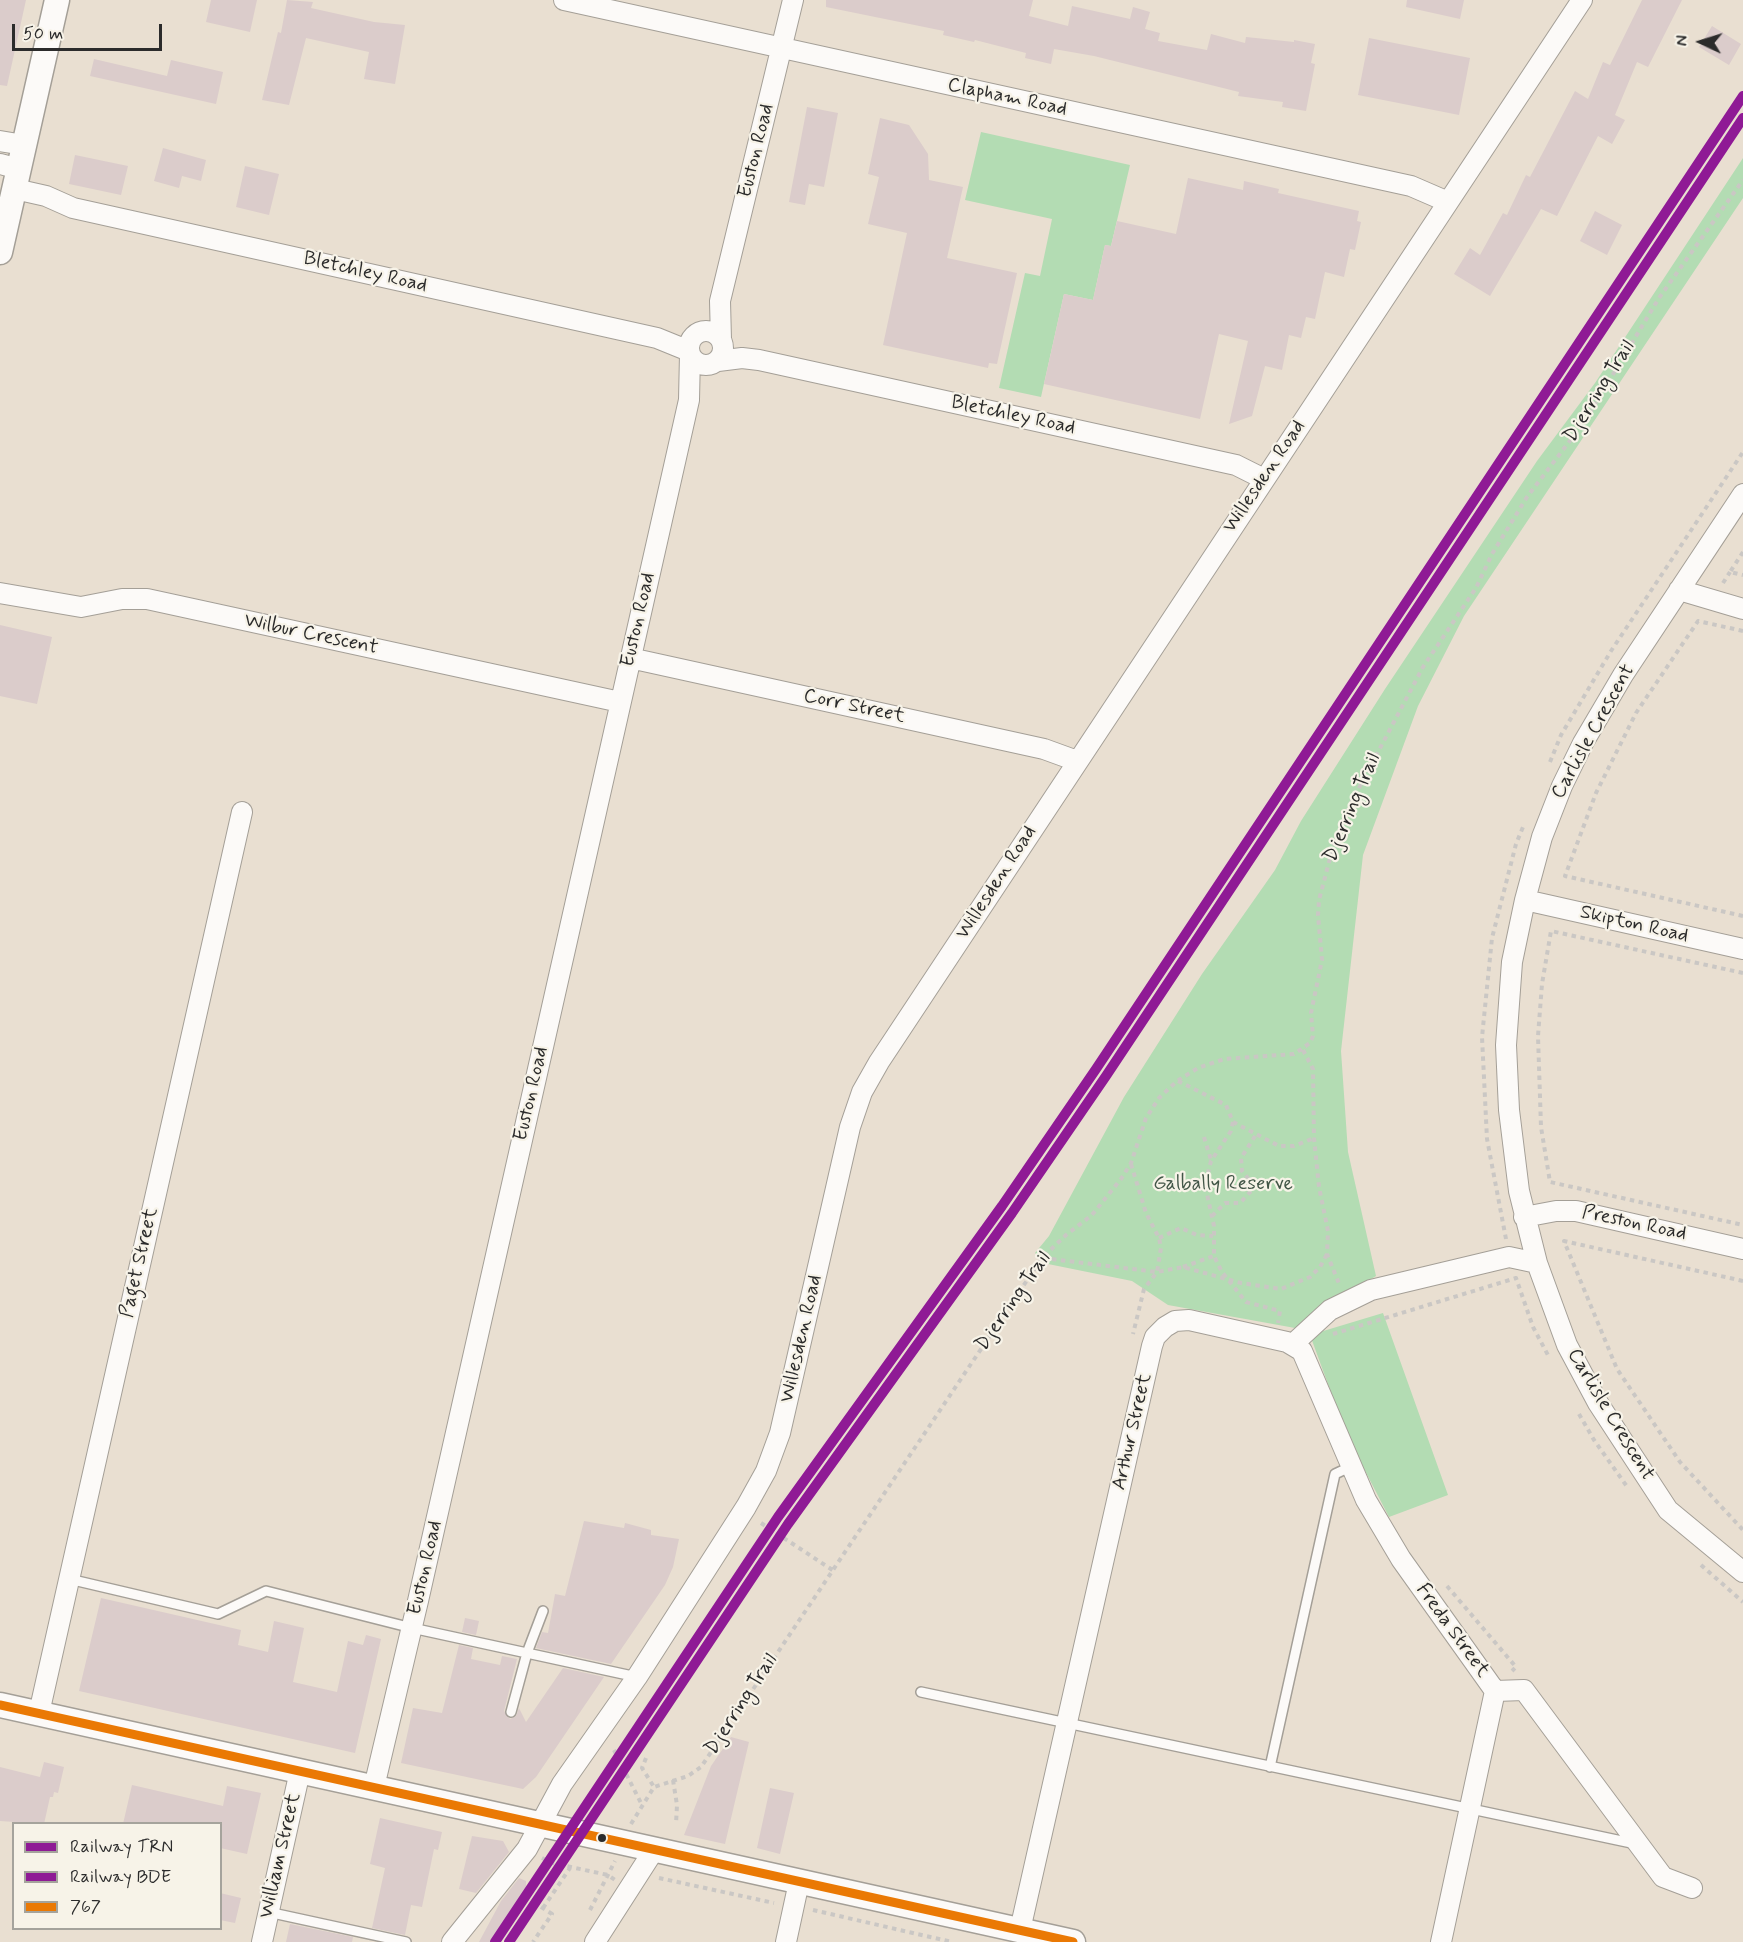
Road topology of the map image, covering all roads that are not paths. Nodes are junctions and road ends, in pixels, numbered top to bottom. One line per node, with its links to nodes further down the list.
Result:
1 (57, 0): 7 (street)
2 (564, 0): 5 (street, Clapham Road)
3 (793, 0): 5 (street, Euston Road)
4 (1582, 0): 8 (street, Willesden Road)
5 (782, 49): 8 (street, Clapham Road); 10 (street, Euston Road)
6 (0, 141): 7 (street, Bletchley Road)
7 (14, 174): 9 (street); 11 (street, Bletchley Road)
8 (1448, 202): 14 (street, Willesden Road)
9 (0, 252)
10 (720, 301): 11 (street, Euston Road); 12 (street, Euston Road)
11 (693, 344): 12 (street); 12 (street); 13 (street, Euston Road)
12 (719, 352): 13 (street, Euston Road); 14 (street, Bletchley Road)
13 (690, 400): 19 (street, Euston Road)
14 (1264, 479): 21 (street, Willesden Road)
15 (1743, 494): 16 (street, Carlisle Crescent)
16 (1679, 590): 18 (street); 23 (street, Carlisle Crescent)
17 (0, 593): 20 (street, Wilbur Crescent)
18 (1743, 609)
19 (630, 658): 20 (street, Euston Road); 21 (street, Corr Street)
20 (620, 702): 33 (street, Euston Road)
21 (1077, 762): 35 (street, Willesden Road)
22 (242, 812): 31 (street, Paget Street)
23 (1525, 900): 24 (street, Skipton Road); 25 (street, Carlisle Crescent)
24 (1743, 949)
25 (1524, 1217): 26 (street, Preston Road); 27 (street, Carlisle Crescent)
26 (1743, 1249)
27 (1537, 1263): 28 (street); 30 (street, Carlisle Crescent)
28 (1293, 1344): 29 (street, Freda Street); 41 (street, Arthur Street)
29 (1350, 1467): 36 (street, Freda Street); 42 (lane)
30 (1743, 1572)
31 (69, 1579): 33 (lane); 40 (street, Paget Street)
32 (543, 1611): 34 (lane)
33 (412, 1628): 34 (lane); 44 (street, Euston Road)
34 (527, 1653): 35 (lane); 39 (lane)
35 (637, 1677): 46 (street, Willesden Road)
36 (1495, 1691): 45 (street, Freda Street); 47 (street)
37 (921, 1692): 41 (lane)
38 (0, 1705): 40 (street)
39 (511, 1712)
40 (39, 1713): 43 (street)
41 (1068, 1724): 42 (lane); 52 (street, Arthur Street)
42 (1270, 1767): 45 (lane)
43 (300, 1771): 44 (street); 51 (street, William Street)
44 (374, 1787): 46 (street)
45 (1469, 1809): 47 (lane); 59 (street, Freda Street)
46 (541, 1824): 48 (street); 55 (street, Willesden Road)
47 (1638, 1844): 50 (street)
48 (654, 1850): 49 (street); 56 (street)
49 (799, 1882): 52 (street); 57 (street)
50 (1692, 1888)
51 (268, 1912): 53 (street, William Street); 54 (lane)
52 (1020, 1930): 58 (street)
53 (262, 1942)
54 (406, 1942)
55 (452, 1942)
56 (595, 1942)
57 (786, 1942)
58 (1073, 1942)
59 (1441, 1942)

